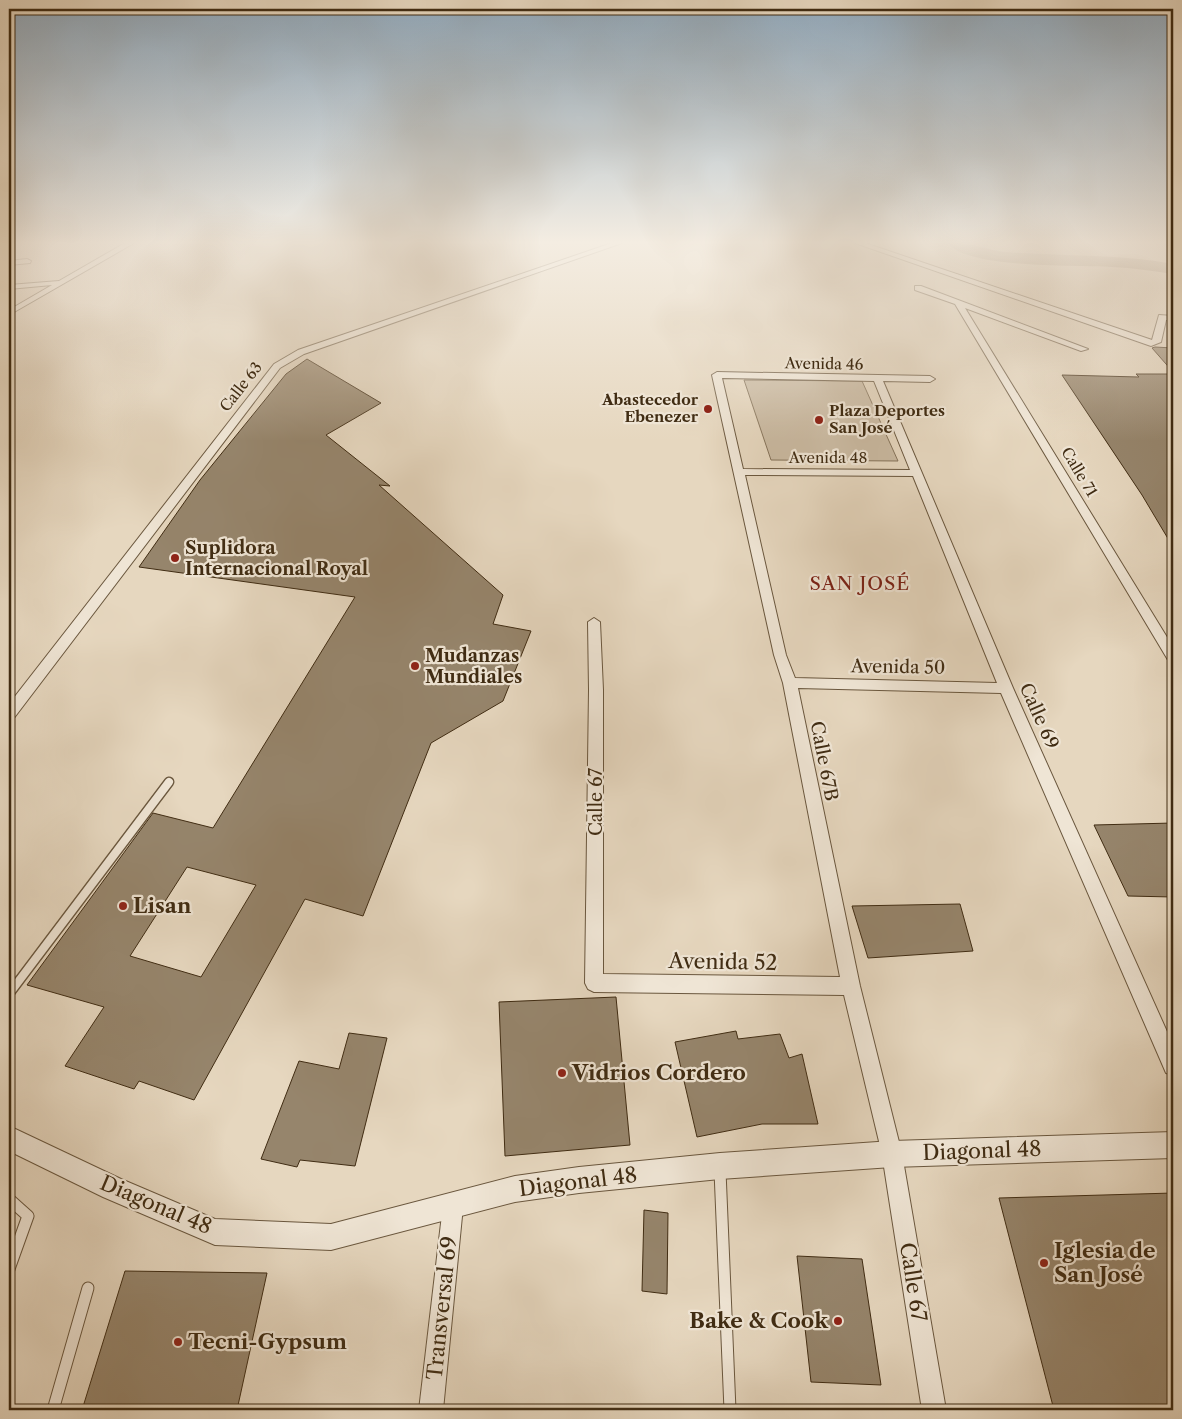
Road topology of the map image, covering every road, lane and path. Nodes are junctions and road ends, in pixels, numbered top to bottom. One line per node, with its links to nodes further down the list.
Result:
1 (424, 309): 16 (street, Calle 63)
2 (962, 309): 13 (street, Calle 71)
3 (975, 309): 6 (street)
4 (1052, 309): 5 (street)
5 (1173, 318)
6 (1084, 349)
7 (717, 375): 8 (street, Avenida 46); 10 (street, Calle 67B)
8 (878, 378): 9 (street, Avenida 46); 11 (street, Calle 69)
9 (930, 379)
10 (738, 472): 11 (street, Avenida 48); 14 (street, Calle 67B)
11 (917, 473): 15 (street, Calle 69)
12 (594, 622): 18 (street, Calle 67)
13 (1173, 657)
14 (790, 683): 15 (street, Avenida 50); 19 (street, Calle 67B)
15 (1006, 688): 21 (street, Calle 69)
16 (9, 714)
17 (169, 782): 20 (lane)
18 (594, 983): 19 (street, Avenida 52)
19 (851, 986): 24 (street, Calle 67B)
20 (9, 994)
21 (1173, 1066)
22 (9, 1138): 27 (street, Diagonal 48)
23 (1173, 1145): 24 (street, Diagonal 48)
24 (892, 1154): 25 (street, Diagonal 48); 33 (street, Calle 67)
25 (720, 1166): 27 (street, Diagonal 48); 32 (lane)
26 (9, 1199): 28 (lane)
27 (453, 1206): 31 (street, Transversal 69)
28 (9, 1269)
29 (88, 1288): 30 (lane)
30 (53, 1410)
31 (432, 1410)
32 (730, 1410)
33 (934, 1410)

